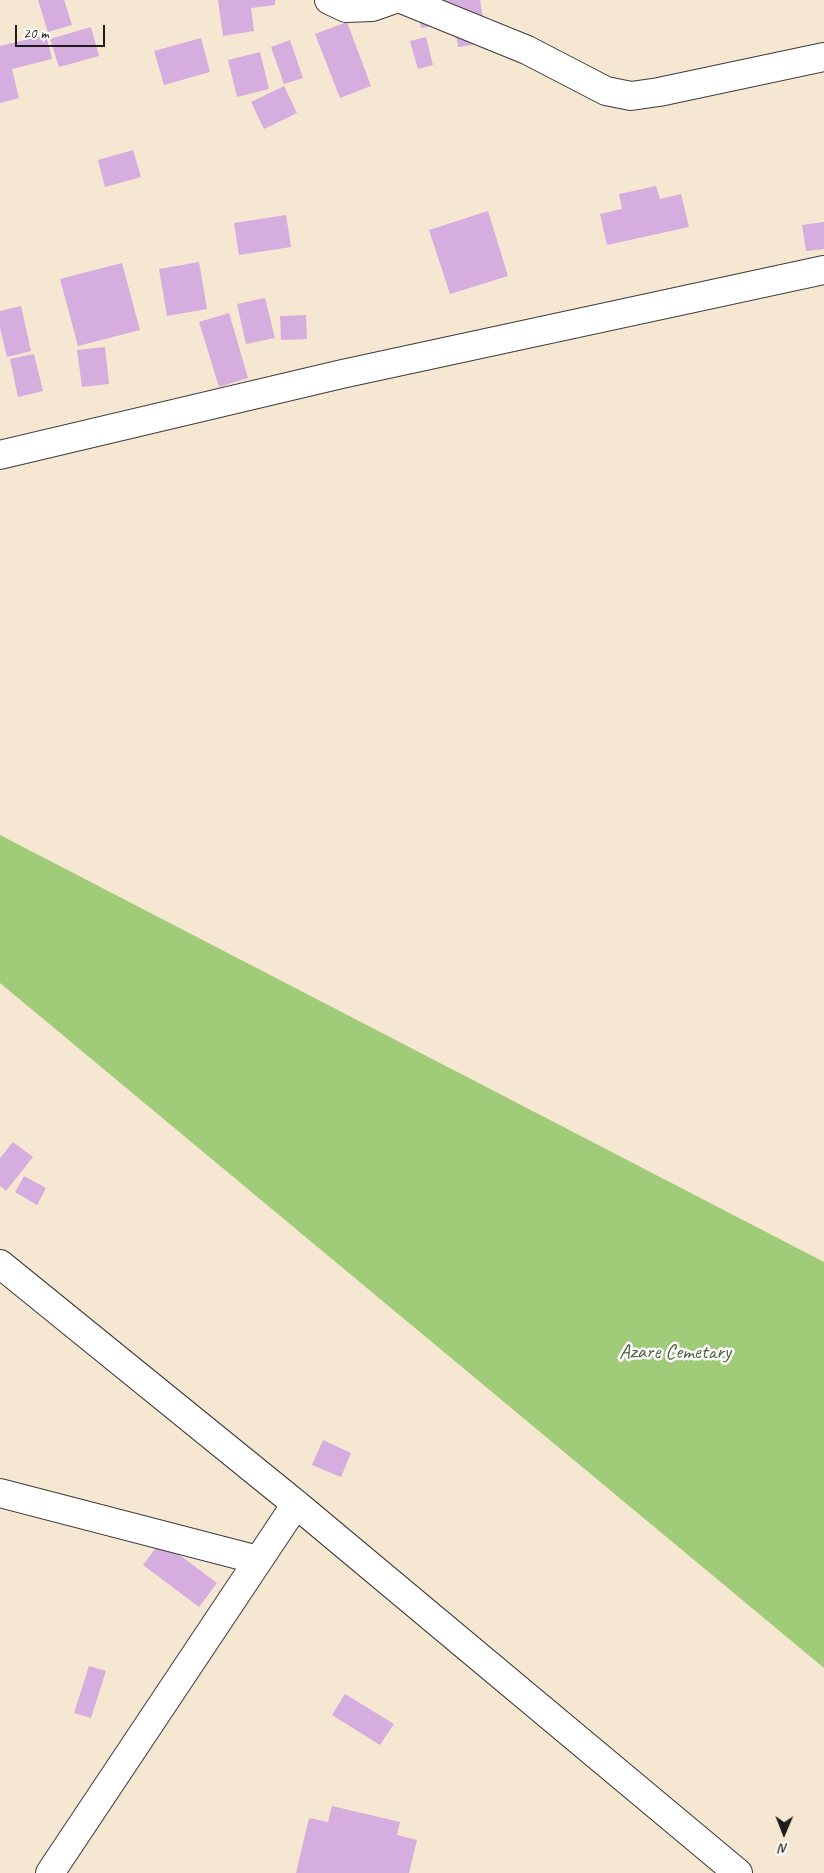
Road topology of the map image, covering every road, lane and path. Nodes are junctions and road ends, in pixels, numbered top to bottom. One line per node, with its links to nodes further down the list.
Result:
1 (330, 0): 2 (street)
2 (392, 0)
3 (404, 0): 4 (street)
4 (824, 57)
5 (824, 270): 6 (street)
6 (0, 455)
7 (0, 1264): 9 (street)
8 (0, 1492): 10 (street)
9 (296, 1504): 10 (street); 12 (street)
10 (258, 1560): 11 (street)
11 (50, 1873)
12 (738, 1873)

